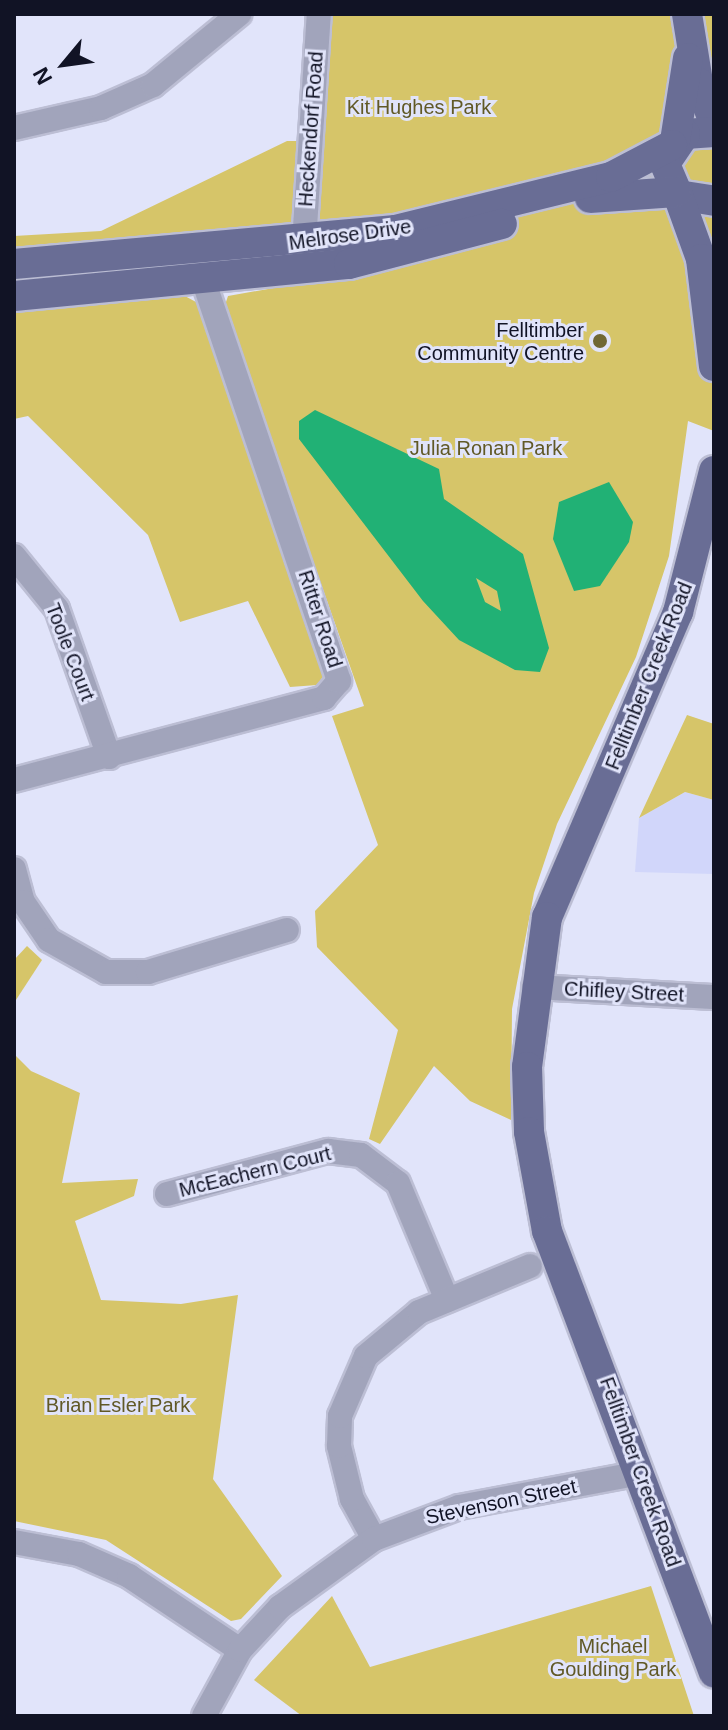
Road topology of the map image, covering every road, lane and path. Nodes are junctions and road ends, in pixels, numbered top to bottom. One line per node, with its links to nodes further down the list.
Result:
1 (239, 14): 6 (street)
2 (319, 14): 11 (street, Heckendorf Road)
3 (687, 14): 4 (main road)
4 (690, 49): 5 (main road); 8 (main road)
5 (714, 122)
6 (14, 128)
7 (714, 132): 8 (main road, Melrose Drive)
8 (674, 143): 9 (main road); 11 (main road, Melrose Drive)
9 (677, 193): 10 (main road, Melrose Drive); 11 (main road, Melrose Drive); 15 (main road)
10 (714, 201)
11 (304, 256): 12 (main road, Melrose Drive)
12 (198, 263): 13 (main road, Melrose Drive); 14 (main road, Melrose Drive); 18 (street, Ritter Road)
13 (14, 264)
14 (14, 296)
15 (714, 366)
16 (714, 471): 22 (main road, Felltimber Creek Road)
17 (14, 556): 18 (street, Toole Court)
18 (109, 757): 19 (street, Ritter Road)
19 (14, 780)
20 (14, 869): 21 (street)
21 (287, 930)
22 (542, 988): 23 (street, Chifley Street); 27 (main road, Felltimber Creek Road)
23 (714, 997)
24 (167, 1194): 26 (street, McEachern Court)
25 (530, 1266): 26 (street)
26 (447, 1300): 28 (street)
27 (641, 1473): 28 (street, Stevenson Street); 31 (main road, Felltimber Creek Road)
28 (374, 1539): 30 (street, Stevenson Street)
29 (14, 1542): 30 (street)
30 (240, 1650): 32 (street, Stevenson Street)
31 (714, 1672)
32 (204, 1716)

